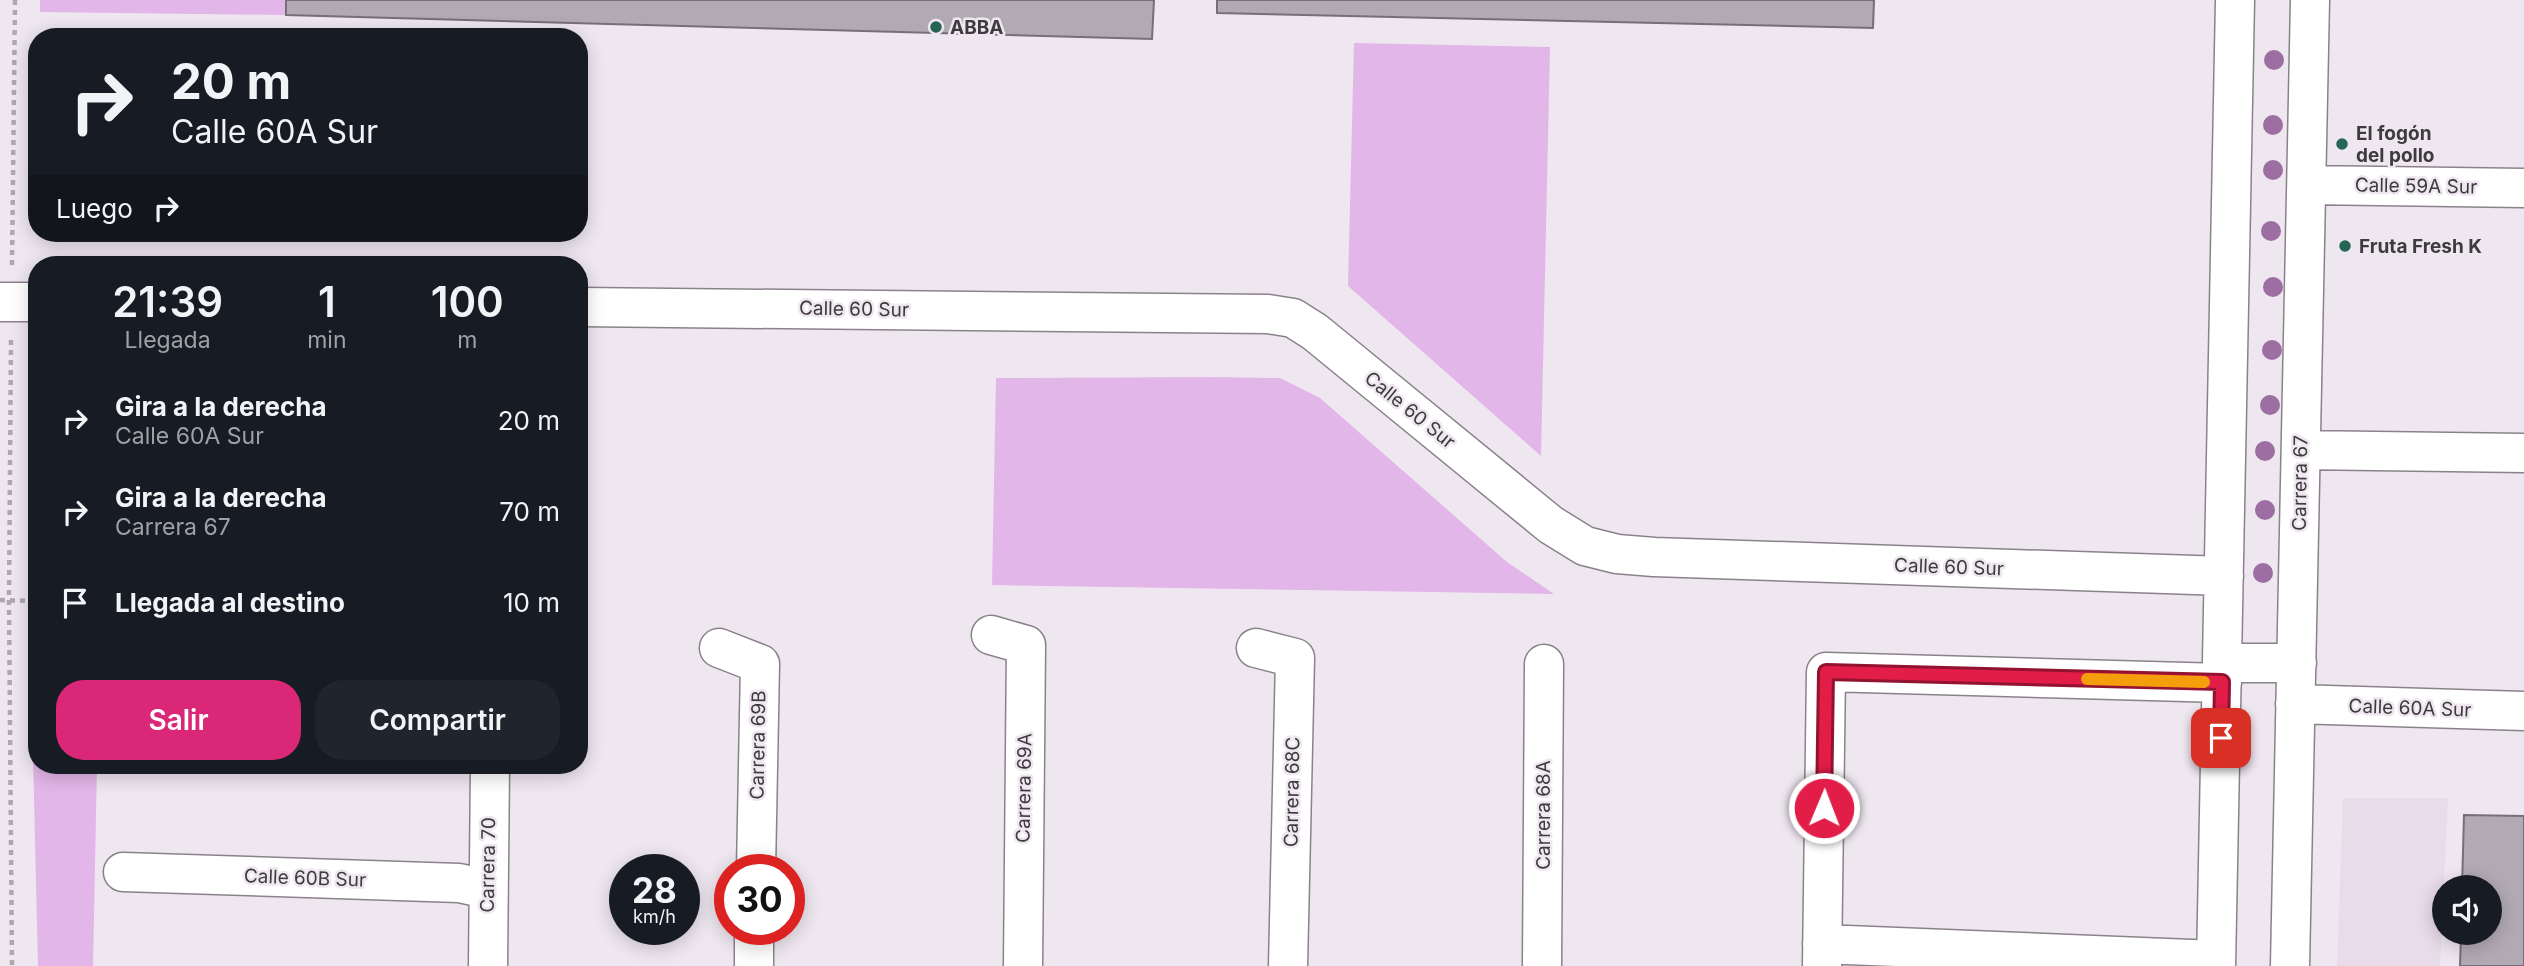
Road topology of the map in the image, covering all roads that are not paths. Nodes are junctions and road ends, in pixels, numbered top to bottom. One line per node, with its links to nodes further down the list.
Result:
1 (2235, 0): 8 (street)
2 (2310, 0): 3 (street, Carrera 67)
3 (2307, 185): 4 (street, Calle 59A Sur); 6 (street, Carrera 67)
4 (2524, 188)
5 (588, 307): 8 (street, Calle 60 Sur)
6 (2301, 450): 7 (street); 12 (street, Carrera 67)
7 (2524, 453)
8 (2224, 576): 14 (street)
9 (991, 635): 26 (street, Carrera 69A)
10 (719, 648): 18 (street, Carrera 69B)
11 (1256, 648): 27 (street, Carrera 68C)
12 (2297, 663): 14 (street); 15 (street, Carrera 67)
13 (1544, 664): 28 (street, Carrera 68A)
14 (2222, 673): 22 (street); 23 (street)
15 (2295, 704): 16 (street, Calle 60A Sur); 29 (street, Carrera 67)
16 (2524, 711)
17 (490, 774): 20 (street, Carrera 70)
18 (755, 854)
19 (123, 872): 20 (street, Calle 60B Sur)
20 (487, 889): 24 (street, Carrera 70)
21 (754, 945): 25 (street)
22 (1822, 955): 23 (street)
23 (2216, 963)
24 (488, 966)
25 (754, 966)
26 (1023, 966)
27 (1288, 966)
28 (1542, 966)
29 (2290, 966)

